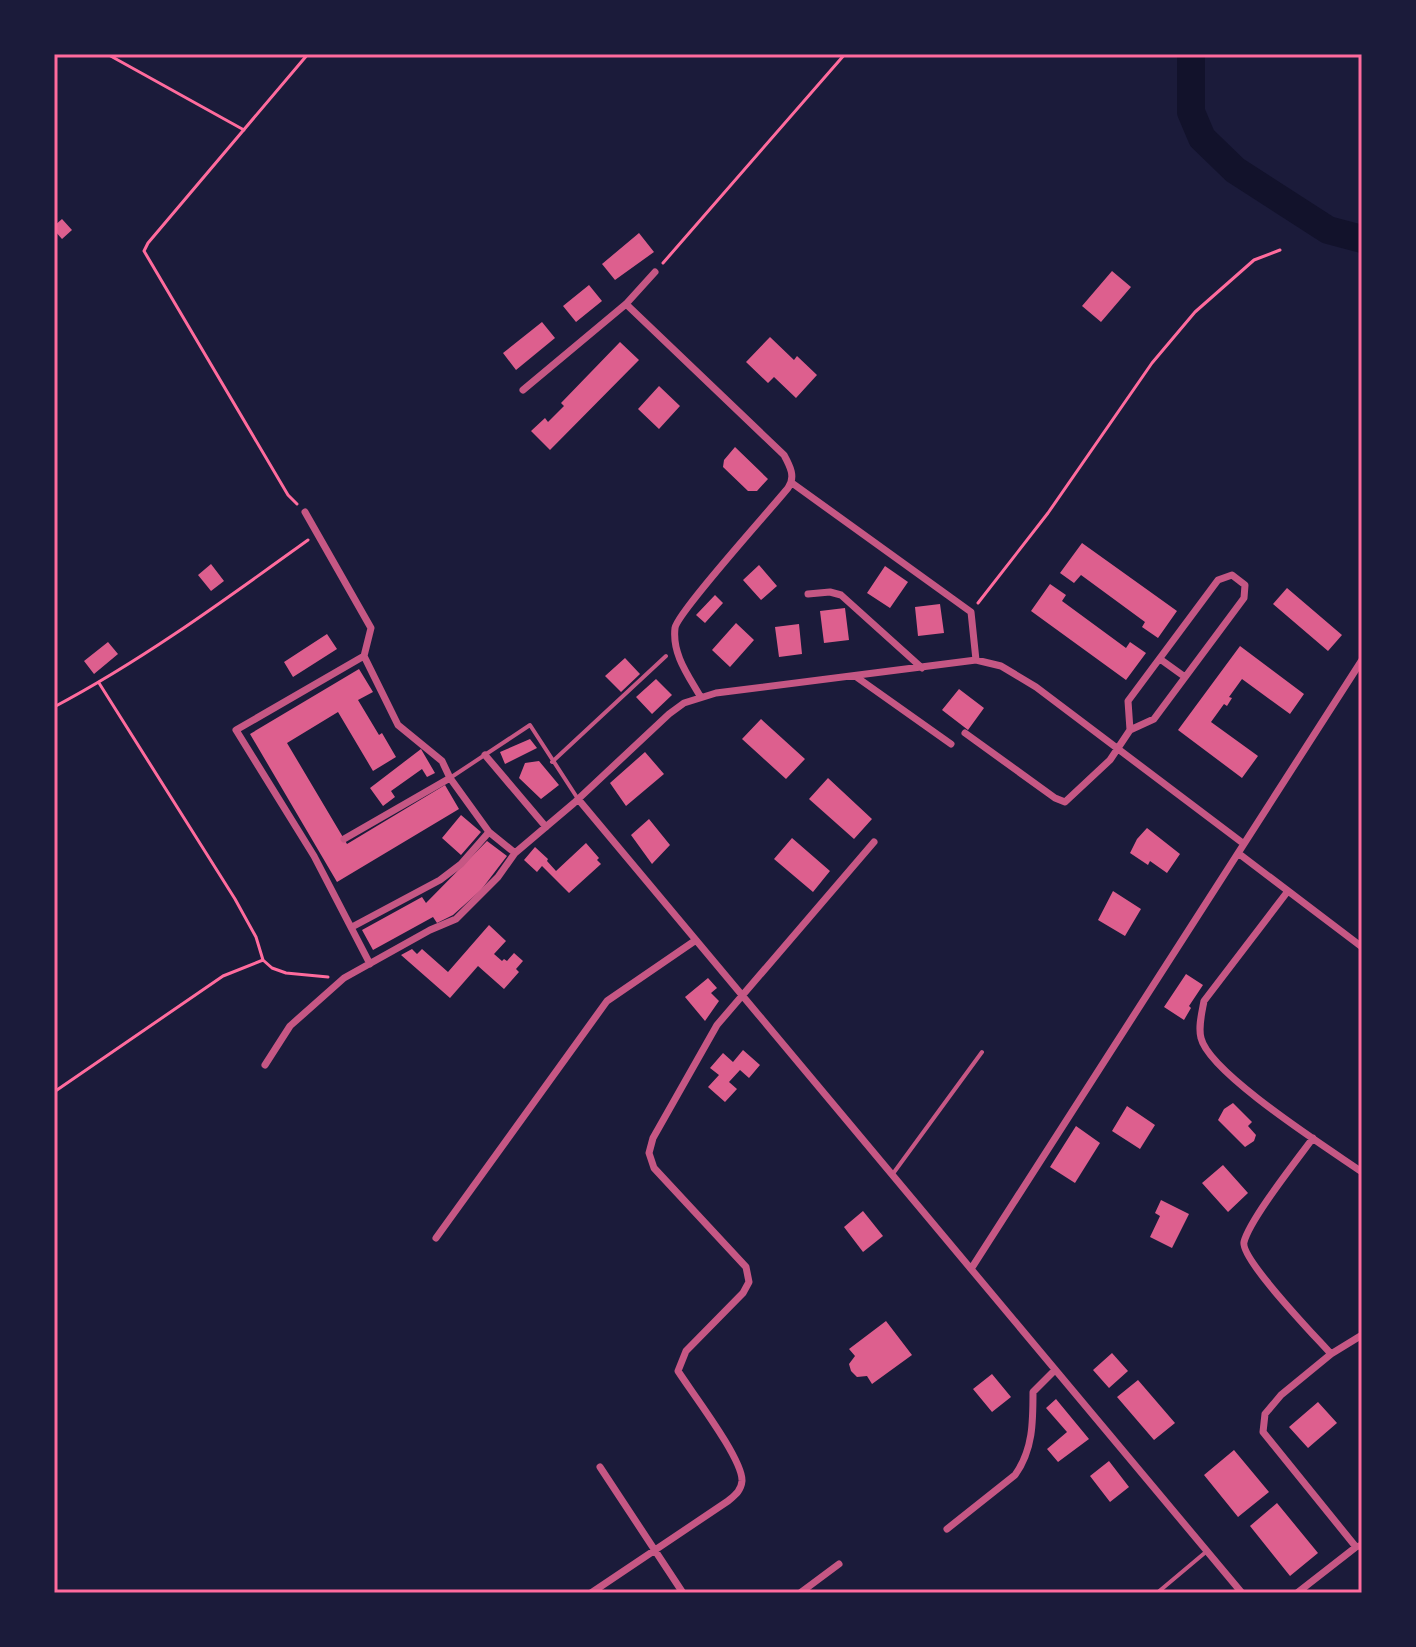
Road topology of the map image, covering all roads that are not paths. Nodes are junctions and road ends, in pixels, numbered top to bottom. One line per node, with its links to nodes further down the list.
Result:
1 (655, 272): 2 (street)
2 (626, 304): 3 (street); 4 (street)
3 (523, 390)
4 (792, 483): 10 (street); 15 (street)
5 (305, 512): 7 (street)
6 (808, 594): 12 (street)
7 (364, 656): 22 (street); 32 (street)
8 (666, 656): 21 (lane)
9 (1160, 659): 14 (street); 14 (street); 16 (street)
10 (976, 660): 12 (street); 19 (street)
11 (1362, 660): 28 (street)
12 (922, 668): 13 (street)
13 (855, 676): 15 (street); 18 (street)
14 (1185, 677): 16 (street)
15 (700, 696): 23 (street)
16 (1130, 730): 19 (street)
17 (965, 733): 19 (street)
18 (951, 744)
19 (1118, 749): 28 (street)
20 (485, 755): 21 (lane); 22 (lane); 24 (street)
21 (552, 762): 23 (lane)
22 (450, 778): 25 (street); 26 (street)
23 (578, 799): 24 (street); 33 (street)
24 (546, 827): 29 (street)
25 (489, 832): 29 (street); 32 (street)
26 (344, 839)
27 (874, 842): 36 (street)
28 (1244, 844): 30 (street)
29 (515, 853): 35 (street)
30 (1238, 853): 31 (street); 43 (street)
31 (1288, 891): 34 (street); 39 (street)
32 (352, 927): 35 (street)
33 (696, 940): 36 (street); 42 (street)
34 (1362, 947)
35 (370, 964): 38 (street)
36 (743, 996): 41 (street); 50 (street)
37 (982, 1052): 41 (lane)
38 (265, 1065)
39 (1313, 1138): 40 (street); 45 (street)
40 (1362, 1172)
41 (892, 1175): 43 (street)
42 (436, 1238)
43 (971, 1269): 46 (street)
44 (1362, 1335): 45 (street)
45 (1331, 1354): 49 (street)
46 (1055, 1370): 48 (street); 51 (street)
47 (600, 1467): 50 (street)
48 (947, 1529)
49 (1359, 1546): 58 (street)
50 (655, 1550): 53 (street); 54 (street)
51 (1207, 1551): 56 (lane); 57 (street)
52 (839, 1564): 55 (street)
53 (591, 1593)
54 (683, 1593)
55 (800, 1593)
56 (1157, 1593)
57 (1242, 1593)
58 (1297, 1593)

